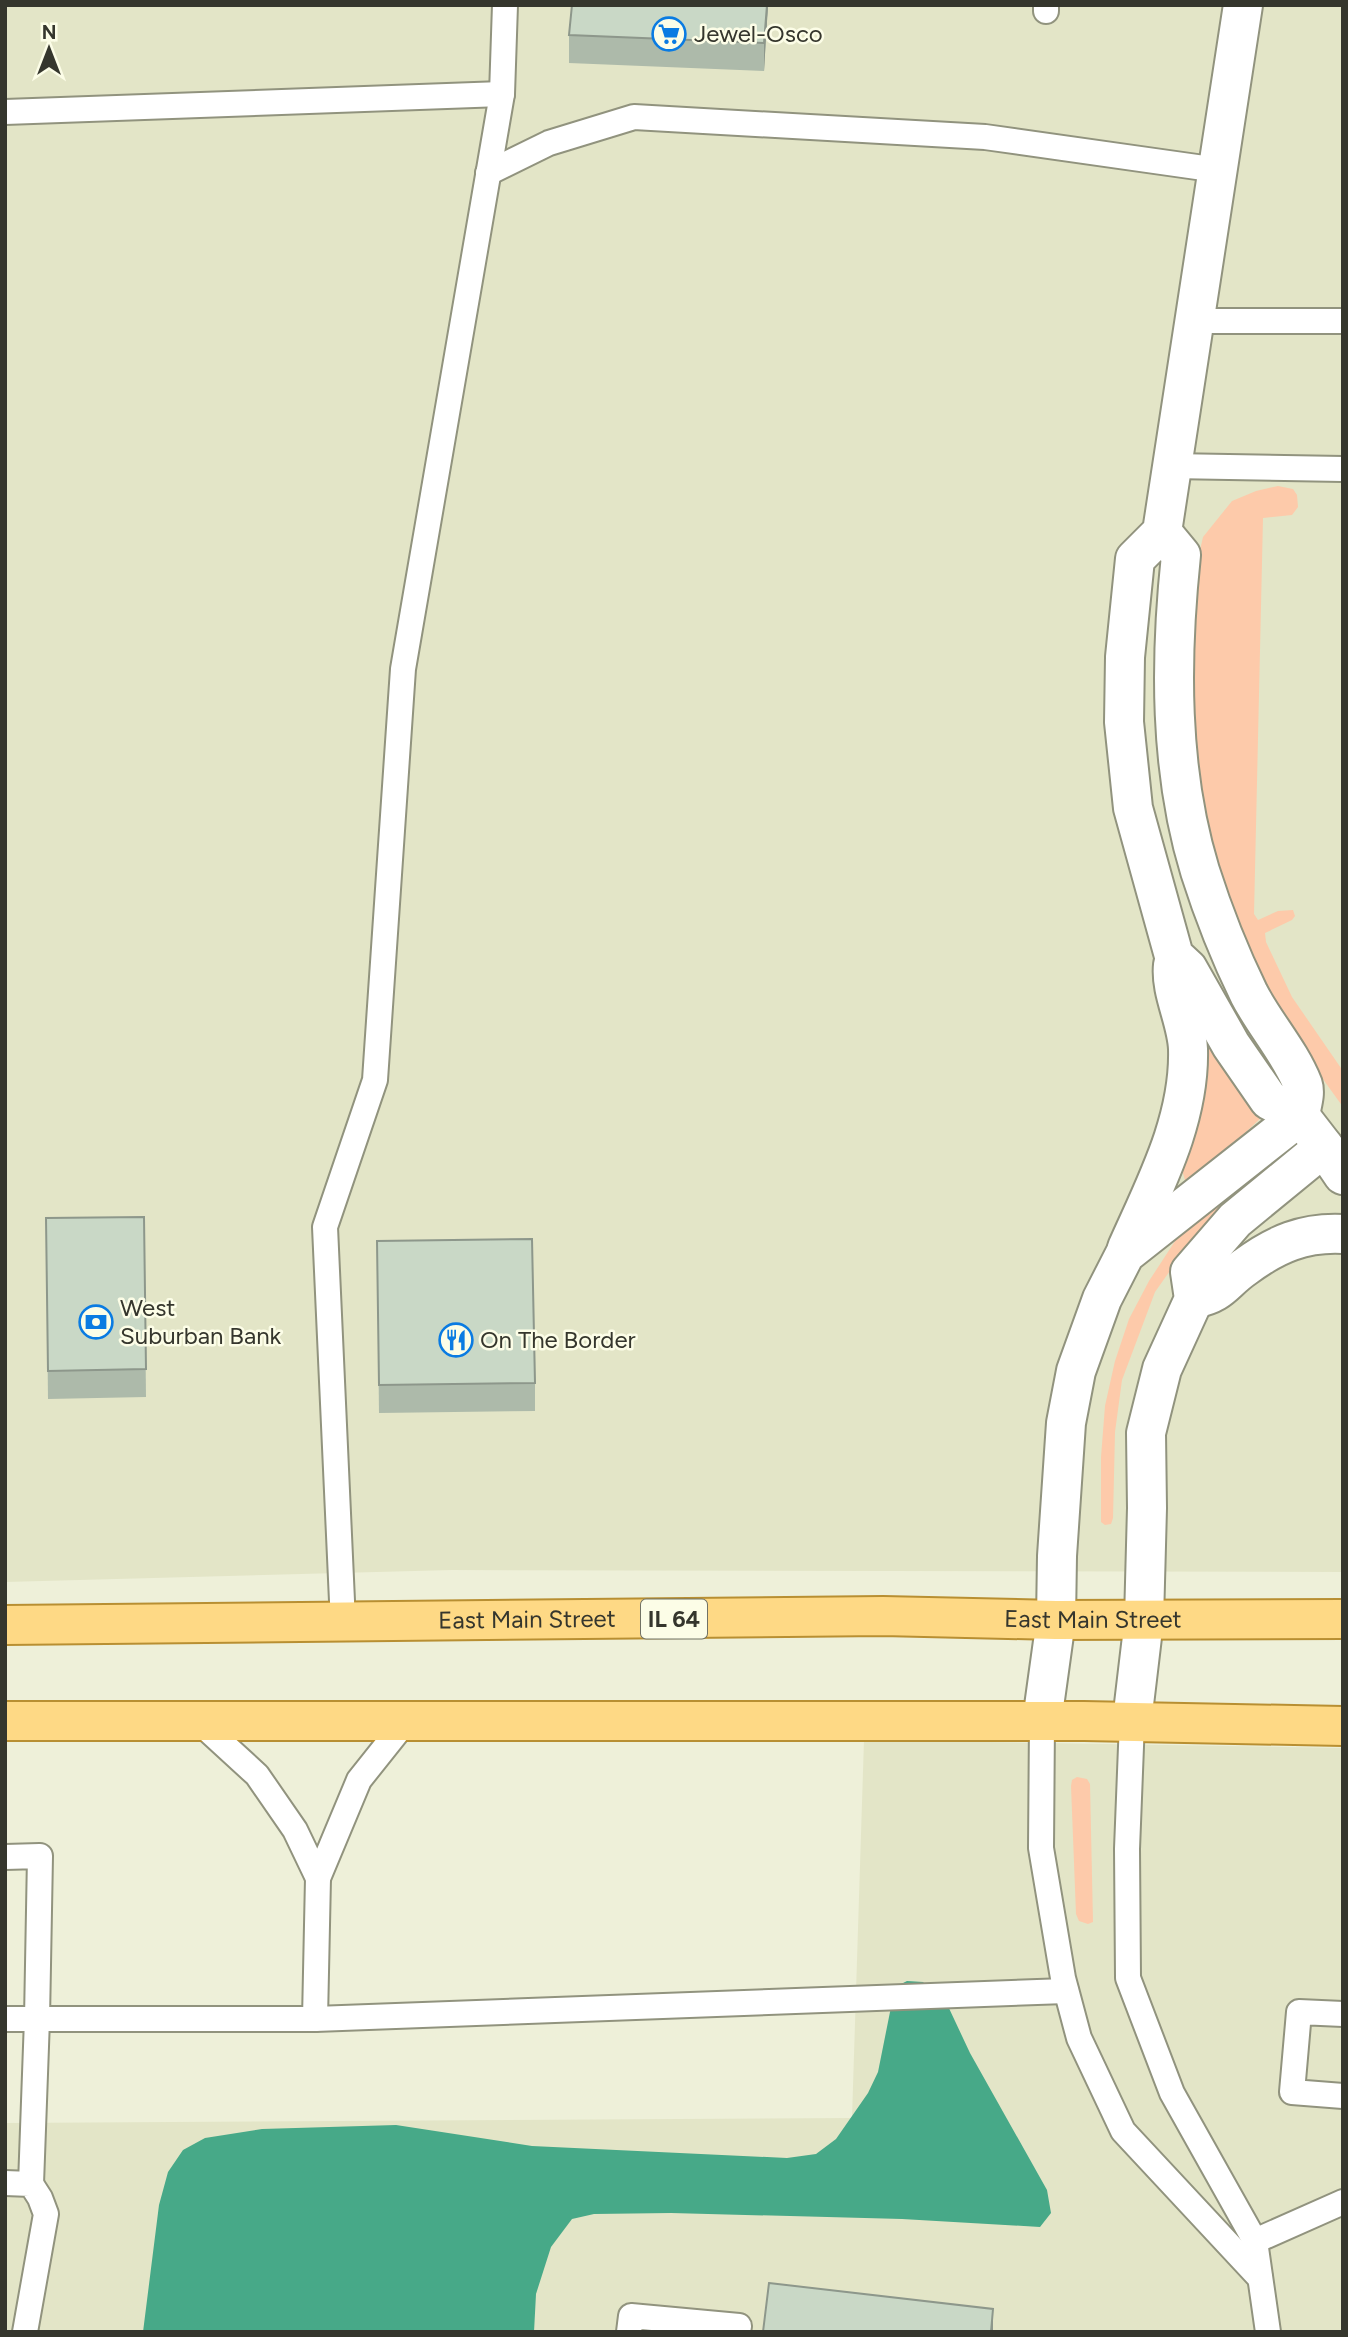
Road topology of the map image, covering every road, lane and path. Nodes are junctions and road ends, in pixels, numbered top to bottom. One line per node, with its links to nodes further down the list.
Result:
1 (505, 5): 3 (lane)
2 (1243, 5): 5 (street)
3 (502, 94): 4 (lane); 6 (lane)
4 (5, 112)
5 (1218, 170): 6 (lane); 7 (street)
6 (488, 173): 21 (lane)
7 (1194, 321): 8 (lane); 9 (street)
8 (1343, 321)
9 (1171, 466): 10 (lane); 11 (street)
10 (1343, 469)
11 (1162, 532): 12 (street); 13 (street)
12 (1174, 956): 13 (street); 16 (street)
13 (1300, 1116): 14 (street); 16 (street)
14 (1334, 1161): 17 (street)
15 (1343, 1234): 17 (street)
16 (1125, 1254): 19 (street)
17 (1194, 1299): 20 (street)
18 (1343, 1619): 20 (main road, East Main Street / IL 64)
19 (1056, 1620): 20 (main road, East Main Street / IL 64); 21 (main road, East Main Street / IL 64); 26 (street)
20 (1144, 1620): 27 (street)
21 (343, 1623): 22 (main road, East Main Street / IL 64)
22 (5, 1625)
23 (5, 1721): 24 (main road)
24 (198, 1721): 25 (main road); 30 (lane)
25 (406, 1721): 26 (main road); 30 (lane)
26 (1042, 1721): 27 (main road); 31 (lane)
27 (1132, 1721): 28 (main road); 40 (lane)
28 (1343, 1726)
29 (5, 1857): 34 (lane)
30 (318, 1878): 35 (lane)
31 (1066, 1992): 35 (lane); 41 (lane)
32 (1343, 2014): 36 (lane)
33 (5, 2019): 34 (lane)
34 (37, 2019): 35 (lane); 38 (lane)
35 (315, 2019)
36 (1343, 2096)
37 (5, 2183): 38 (lane)
38 (31, 2184): 42 (lane)
39 (1343, 2202): 40 (lane)
40 (1255, 2241): 41 (lane)
41 (1260, 2278): 45 (lane)
42 (25, 2332)
43 (629, 2332): 44 (lane)
44 (738, 2332)
45 (1268, 2332)

